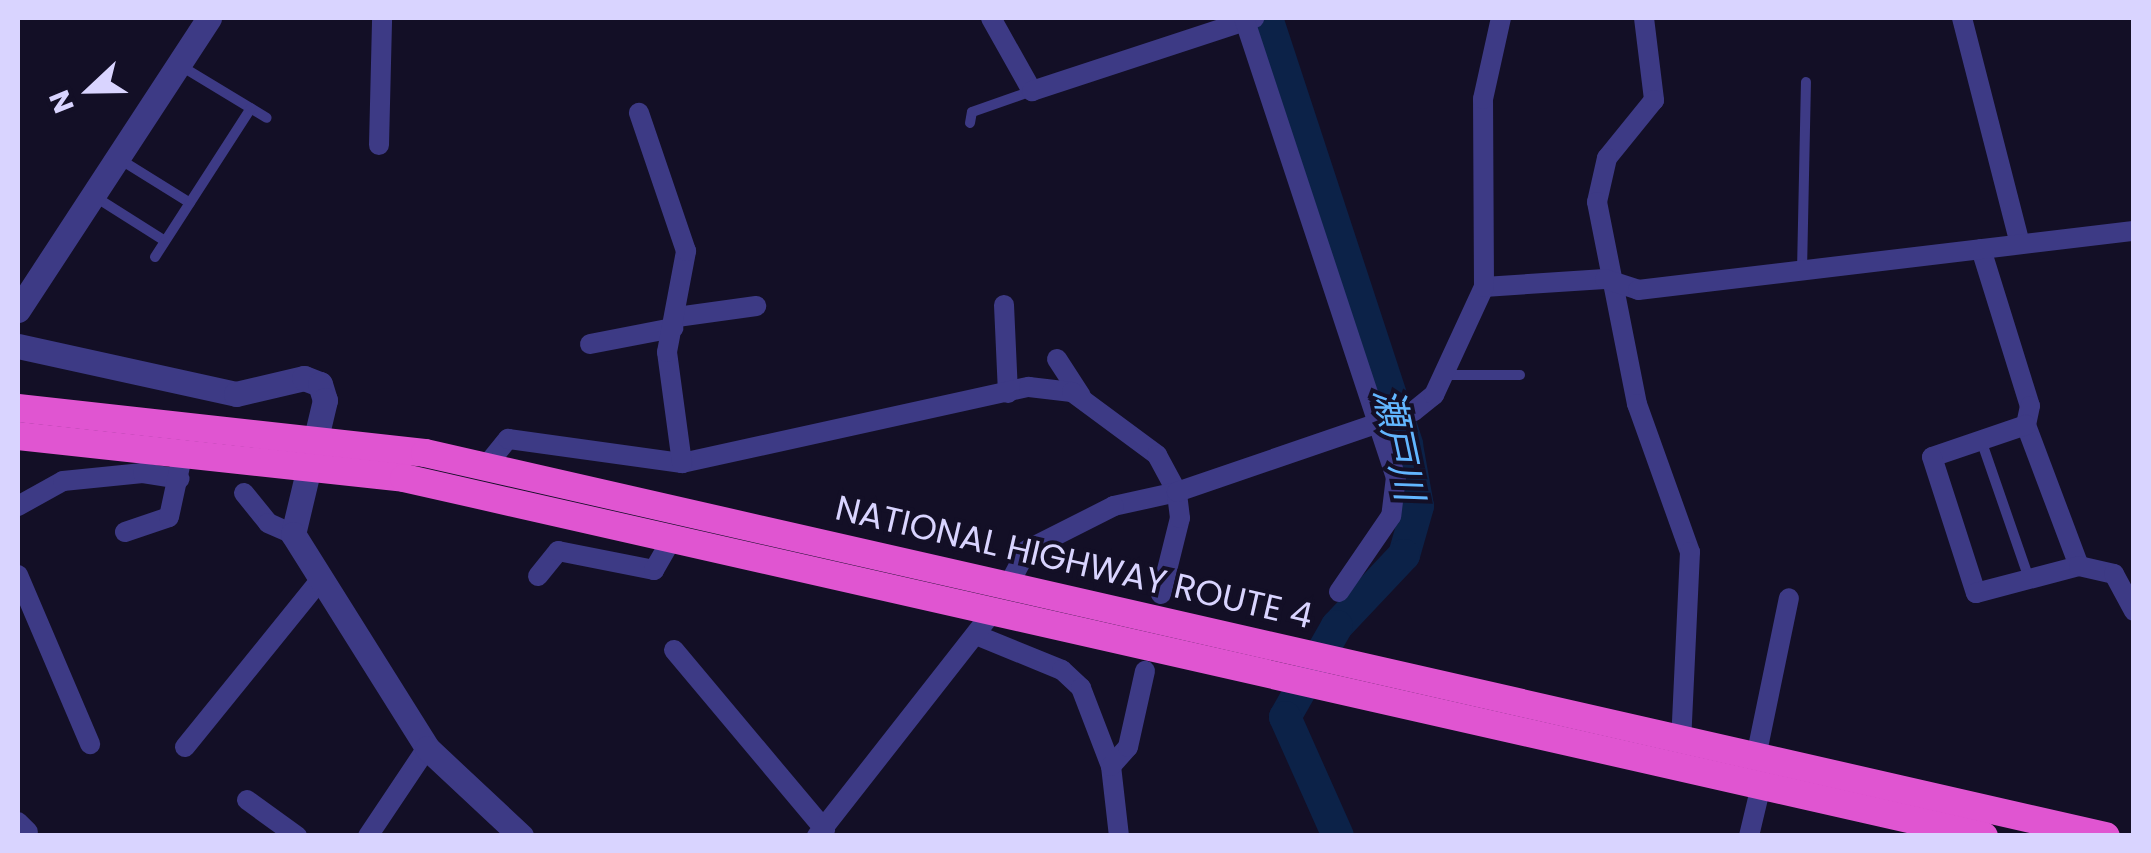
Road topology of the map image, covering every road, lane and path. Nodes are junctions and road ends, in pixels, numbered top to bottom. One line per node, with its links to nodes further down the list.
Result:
1 (209, 18): 8 (street)
2 (382, 18): 15 (street)
3 (991, 18): 10 (street)
4 (1501, 18): 26 (street)
5 (1644, 18): 25 (street)
6 (1962, 18): 21 (street)
7 (1249, 19): 10 (street); 39 (street)
8 (180, 65): 11 (lane); 16 (street)
9 (1806, 82): 24 (lane)
10 (1032, 90): 14 (lane)
11 (250, 108): 13 (lane); 18 (lane)
12 (639, 112): 30 (street)
13 (266, 118)
14 (970, 123)
15 (379, 144)
16 (121, 160): 17 (street); 18 (lane)
17 (97, 198): 20 (lane); 29 (street)
18 (190, 204): 20 (lane)
19 (2134, 232): 21 (street)
20 (166, 241): 23 (lane)
21 (2020, 244): 22 (street)
22 (1981, 249): 24 (street); 40 (street)
23 (155, 257)
24 (1802, 271): 25 (street)
25 (1614, 282): 26 (street); 68 (street)
26 (1484, 287): 35 (street)
27 (1004, 304): 36 (street)
28 (756, 306): 30 (street)
29 (18, 310)
30 (675, 323): 31 (street); 45 (street)
31 (590, 344)
32 (18, 346): 43 (street)
33 (1057, 359): 37 (street)
34 (1520, 375): 35 (lane)
35 (1443, 376): 39 (street)
36 (1008, 393): 37 (street); 45 (street)
37 (1081, 396): 48 (street)
38 (18, 408): 43 (highway, NATIONAL HIGHWAY ROUTE 4)
39 (1383, 421): 48 (street); 59 (street)
40 (2026, 425): 42 (street); 54 (street)
41 (18, 436): 44 (highway, NATIONAL HIGHWAY ROUTE 4)
42 (1981, 440): 58 (lane); 58 (street)
43 (311, 448): 44 (highway, NATIONAL HIGHWAY ROUTE 4); 46 (highway, NATIONAL HIGHWAY ROUTE 4); 52 (street); 53 (highway, NATIONAL HIGHWAY ROUTE 4)
44 (181, 449): 47 (street)
45 (682, 463): 46 (street)
46 (486, 466): 61 (highway, NATIONAL HIGHWAY ROUTE 4)
47 (180, 479): 50 (street); 51 (street)
48 (1176, 492): 60 (street); 61 (street)
49 (244, 493): 52 (street)
50 (18, 506)
51 (125, 532)
52 (294, 534): 57 (street)
53 (673, 538): 56 (street); 61 (highway, NATIONAL HIGHWAY ROUTE 4)
54 (2079, 566): 58 (street); 63 (street)
55 (18, 575): 69 (street)
56 (538, 576)
57 (321, 579): 70 (street); 71 (street)
58 (2029, 579)
59 (1340, 592)
60 (1161, 594)
61 (1001, 598): 64 (street); 67 (highway, NATIONAL HIGHWAY ROUTE 4)
62 (1789, 598): 72 (street)
63 (2134, 611)
64 (980, 637): 73 (street); 76 (street)
65 (674, 650): 76 (street)
66 (1146, 671): 73 (street)
67 (1355, 679): 68 (highway, NATIONAL HIGHWAY ROUTE 4); 74 (highway, NATIONAL HIGHWAY ROUTE 4)
68 (1681, 740): 72 (highway, NATIONAL HIGHWAY ROUTE 4)
69 (90, 744)
70 (185, 747)
71 (427, 748): 78 (street); 79 (street)
72 (1756, 757): 83 (highway, NATIONAL HIGHWAY ROUTE 4)
73 (1112, 766): 80 (street)
74 (1760, 790): 81 (street); 82 (highway, NATIONAL HIGHWAY ROUTE 4)
75 (247, 800): 77 (street)
76 (821, 833)
77 (297, 836)
78 (368, 836)
79 (521, 836)
80 (1118, 836)
81 (1750, 836)
82 (1984, 836)
83 (2106, 836)

